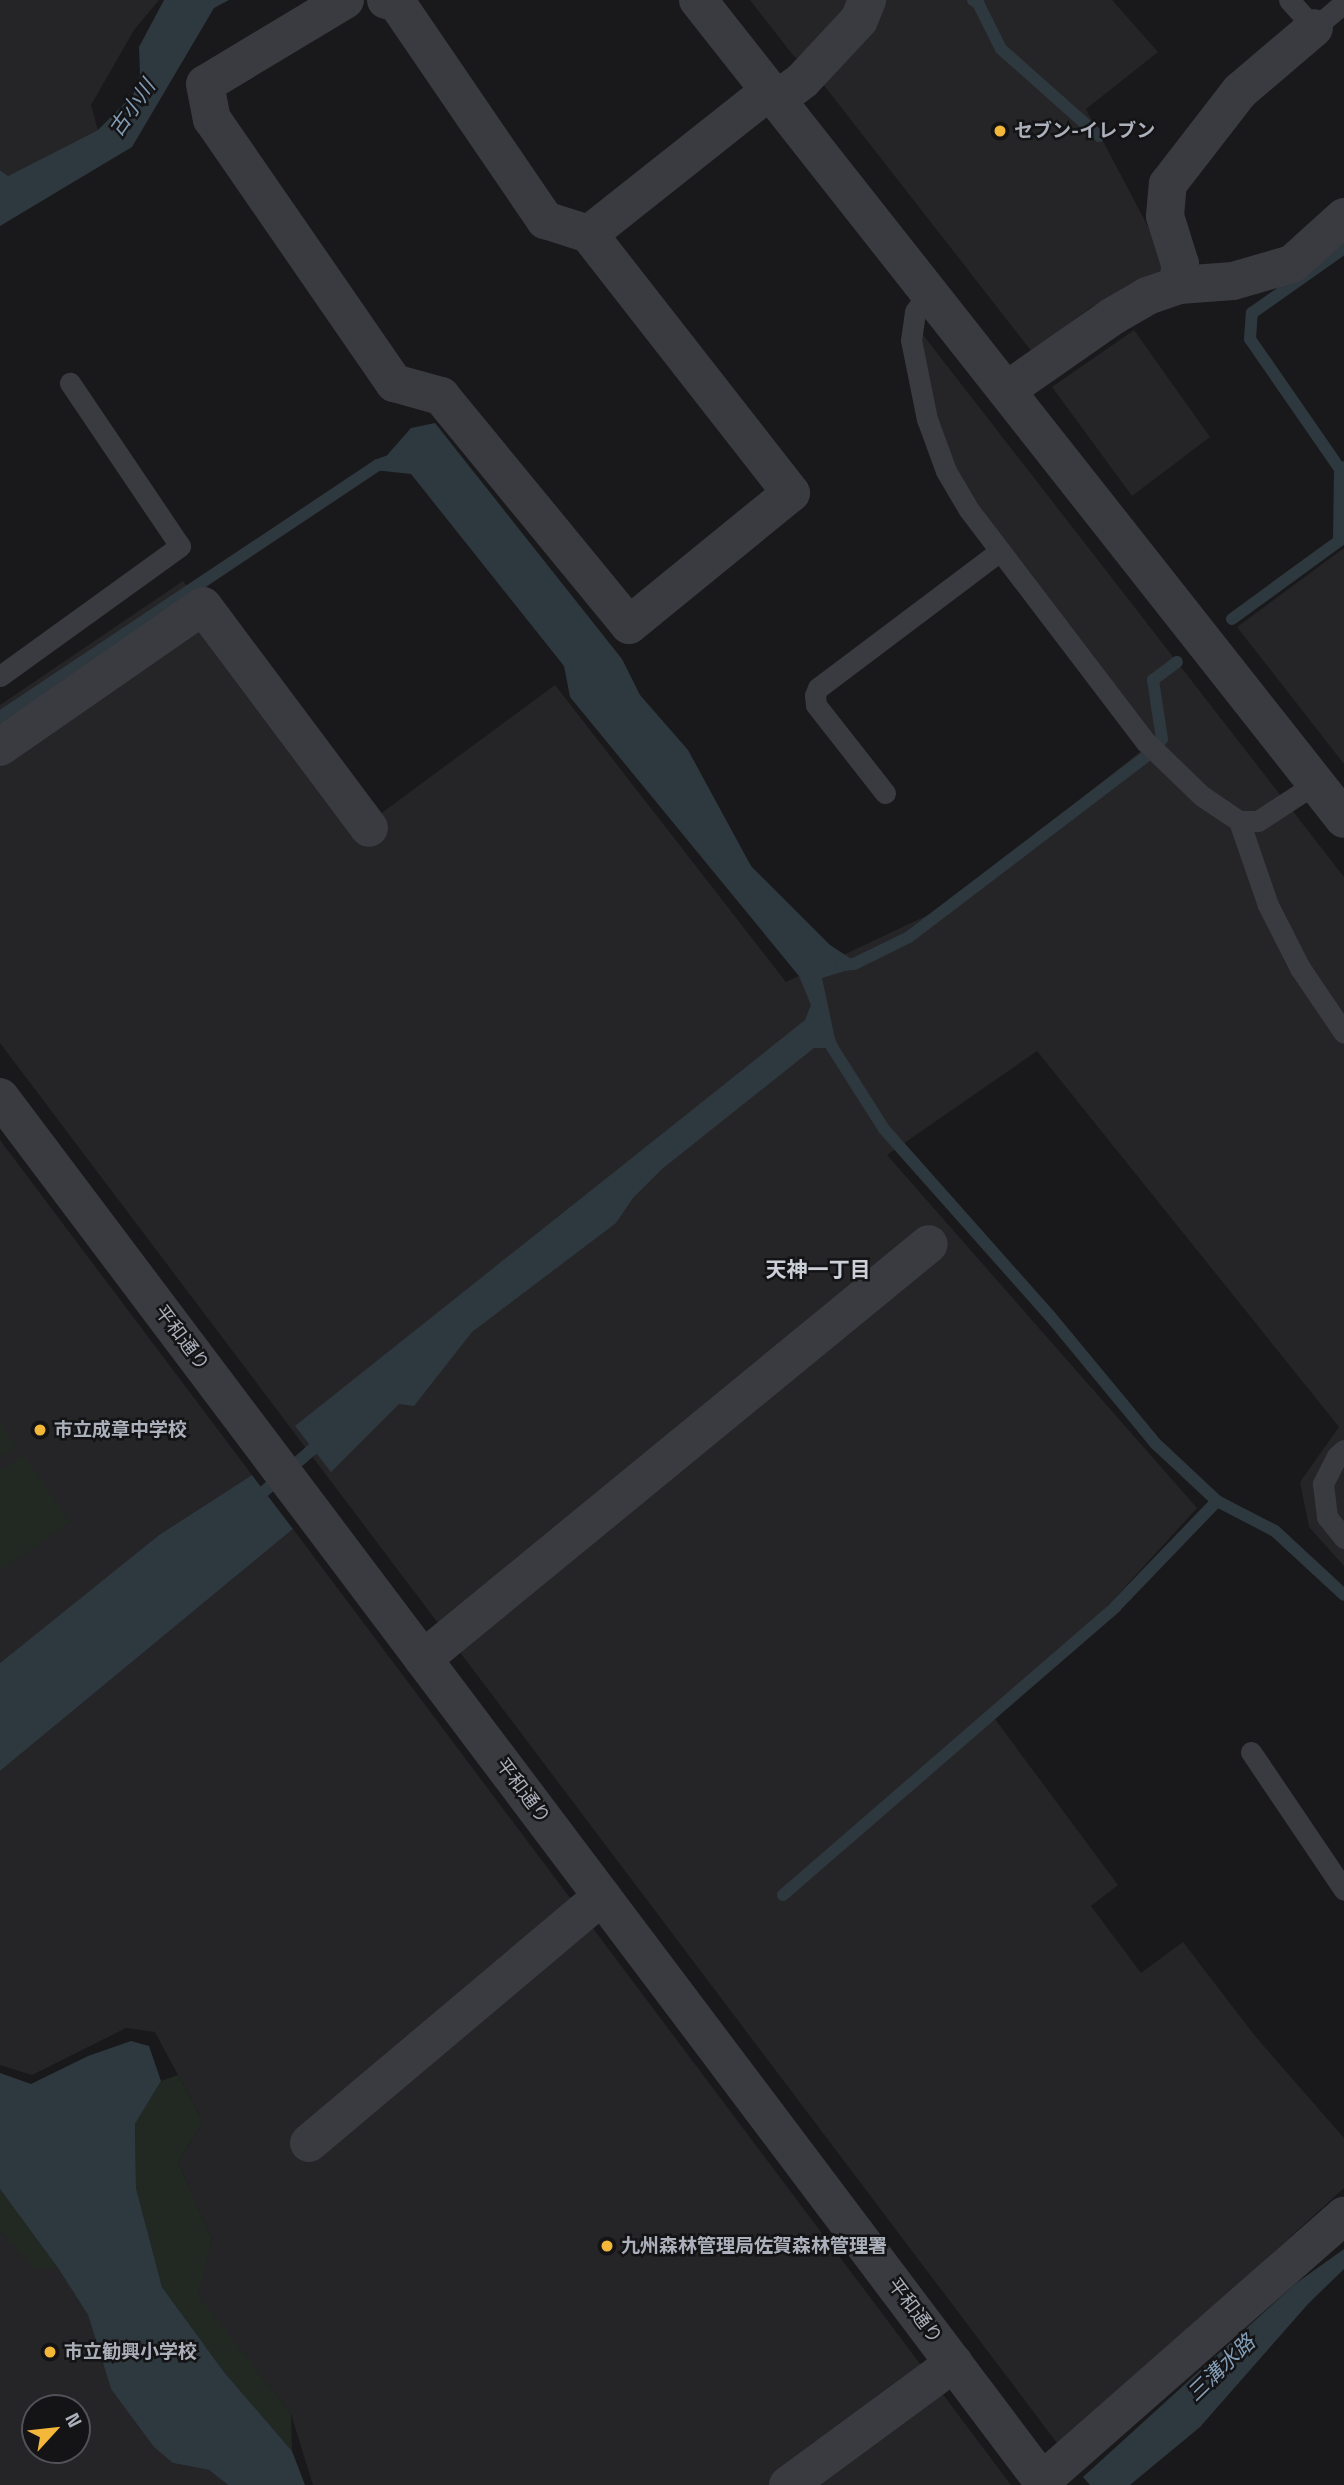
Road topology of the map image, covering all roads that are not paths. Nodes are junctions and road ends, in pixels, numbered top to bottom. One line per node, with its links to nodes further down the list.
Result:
1 (345, 0): 10 (street)
2 (386, 0): 10 (street)
3 (698, 0): 8 (street)
4 (866, 0): 8 (street)
5 (1289, 0): 7 (lane)
6 (1344, 3): 7 (lane)
7 (1314, 28): 11 (street)
8 (775, 94): 10 (street); 12 (street)
9 (1344, 217): 11 (street)
10 (589, 234)
11 (1179, 285): 14 (street)
12 (929, 291): 14 (street); 15 (lane)
13 (69, 383): 16 (lane)
14 (1007, 390): 18 (street)
15 (1000, 551): 19 (lane); 21 (lane)
16 (0, 676)
17 (0, 747): 22 (street)
18 (1316, 783): 20 (street); 21 (lane)
19 (884, 793)
20 (1343, 815)
21 (1239, 821): 23 (lane)
22 (369, 828)
23 (1344, 1033)
24 (0, 1097): 28 (street, 平和通り)
25 (929, 1244): 28 (street)
26 (1344, 1450): 27 (lane)
27 (1344, 1538)
28 (424, 1658): 31 (street, 平和通り)
29 (1251, 1752): 30 (lane)
30 (1344, 1890)
31 (602, 1896): 32 (street); 34 (street, 平和通り)
32 (309, 2143)
33 (1344, 2216): 35 (street)
34 (954, 2362): 35 (street, 平和通り); 36 (street)
35 (1043, 2483)
36 (788, 2485)

